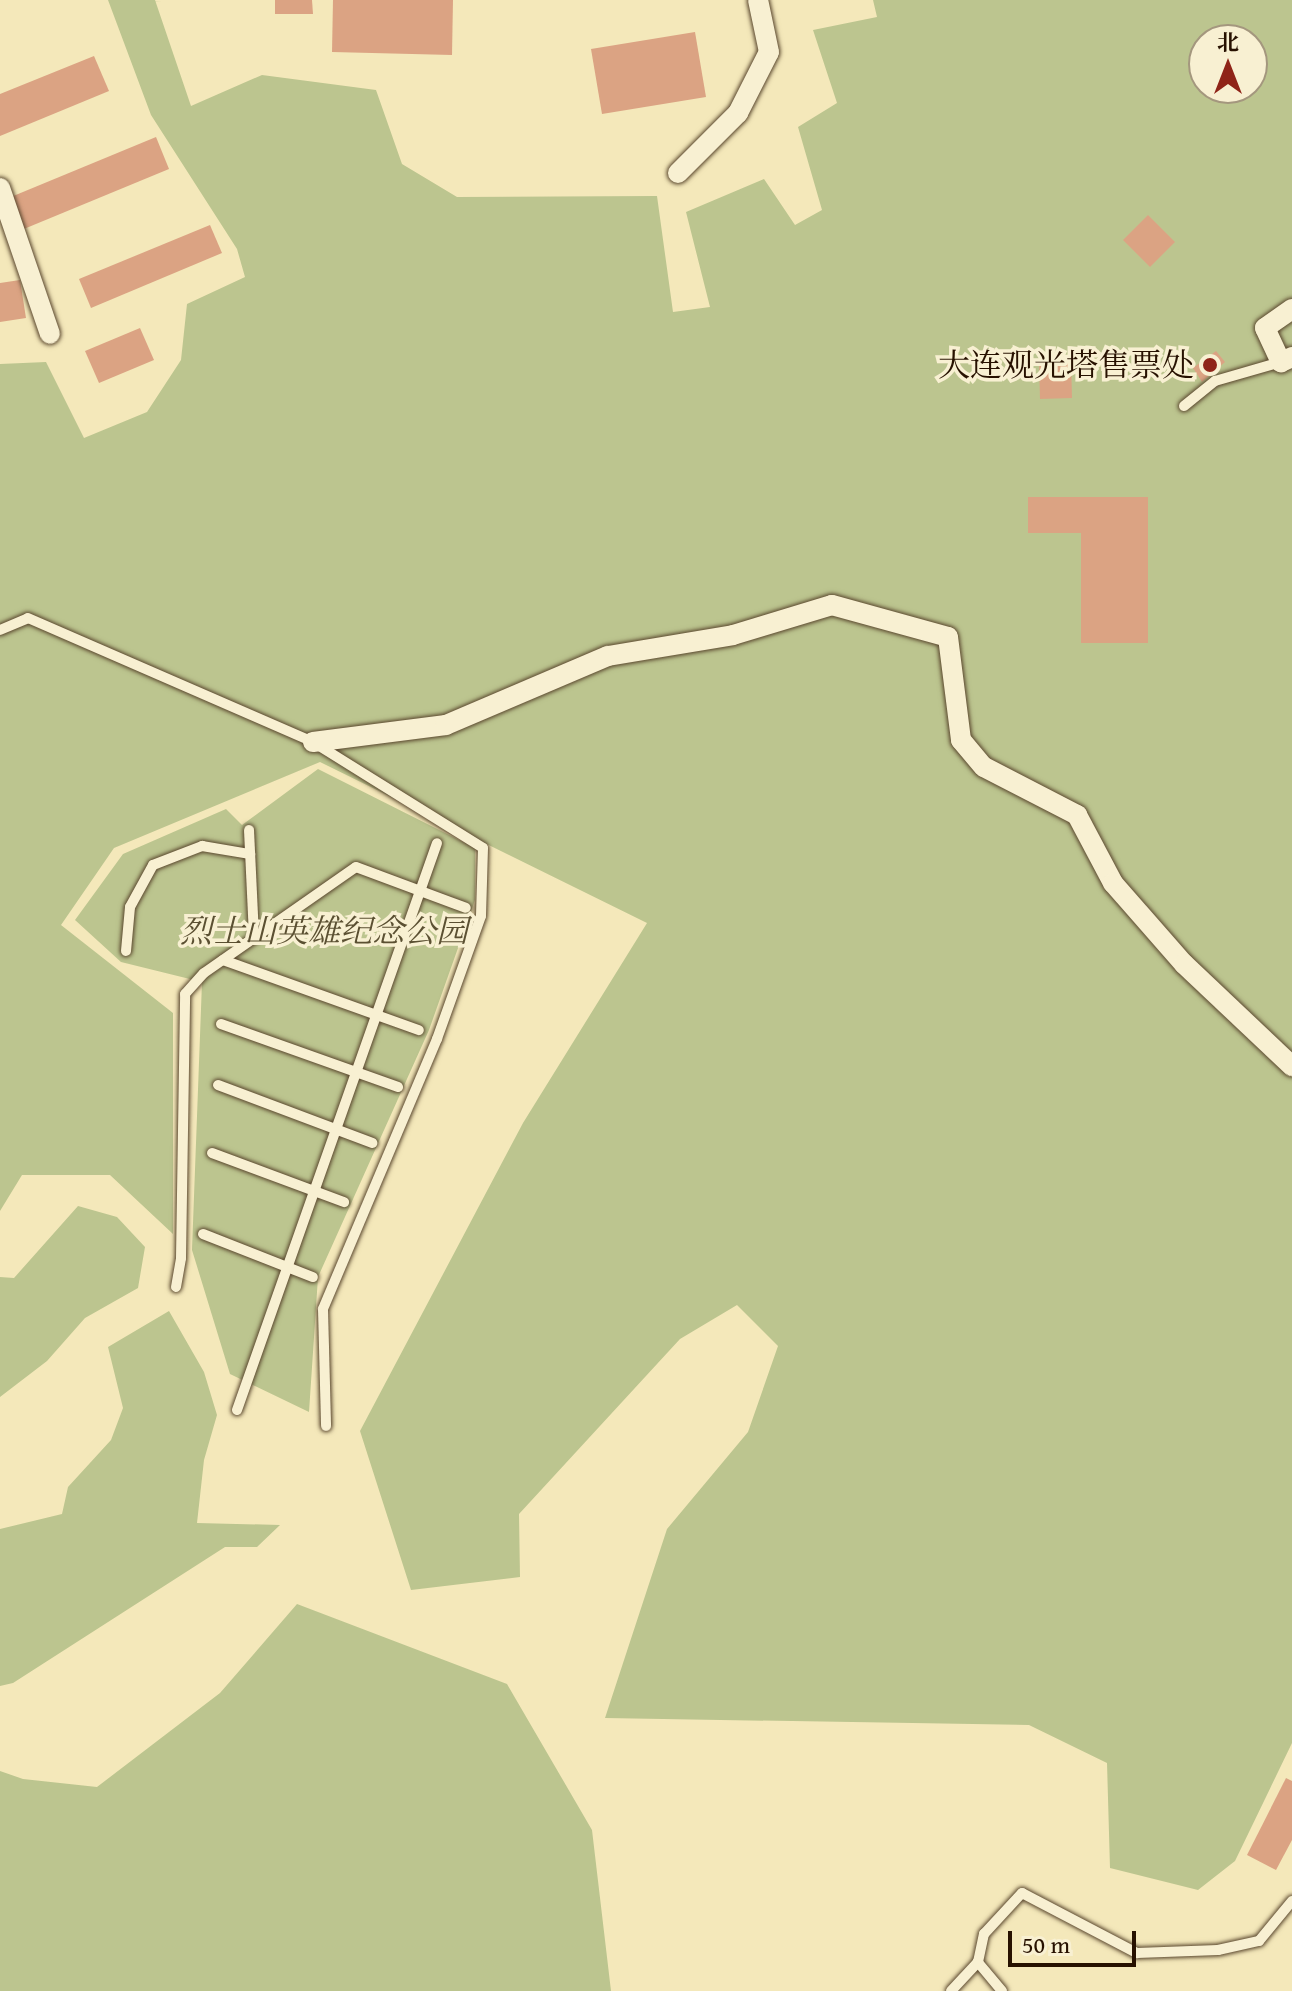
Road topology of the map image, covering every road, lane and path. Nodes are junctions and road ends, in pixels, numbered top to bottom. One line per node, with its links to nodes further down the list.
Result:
1 (758, 0): 2 (street)
2 (678, 173)
3 (0, 188): 5 (street)
4 (1292, 309): 6 (street)
5 (50, 334)
6 (1287, 359): 7 (lane)
7 (1184, 406)
8 (0, 630): 9 (lane)
9 (313, 742): 21 (street); 35 (lane)
10 (249, 830): 12 (lane)
11 (437, 843): 13 (lane)
12 (250, 854): 15 (lane); 16 (lane)
13 (420, 890): 14 (lane); 15 (lane); 18 (lane)
14 (466, 908)
15 (254, 938): 17 (lane)
16 (126, 951)
17 (223, 960): 18 (lane); 33 (lane)
18 (376, 1015): 20 (lane); 22 (lane)
19 (221, 1024): 22 (lane)
20 (419, 1030)
21 (1292, 1066)
22 (356, 1072): 24 (lane); 25 (lane)
23 (218, 1085): 25 (lane)
24 (398, 1087)
25 (335, 1129): 26 (lane); 28 (lane)
26 (372, 1143)
27 (212, 1153): 28 (lane)
28 (313, 1191): 29 (lane); 31 (lane)
29 (344, 1202)
30 (203, 1234): 31 (lane)
31 (286, 1266): 32 (lane); 34 (lane)
32 (313, 1277)
33 (176, 1287)
34 (237, 1410)
35 (326, 1426)
36 (1292, 1901): 37 (lane)
37 (978, 1962): 38 (lane); 39 (lane)
38 (951, 1991)
39 (1002, 1991)

